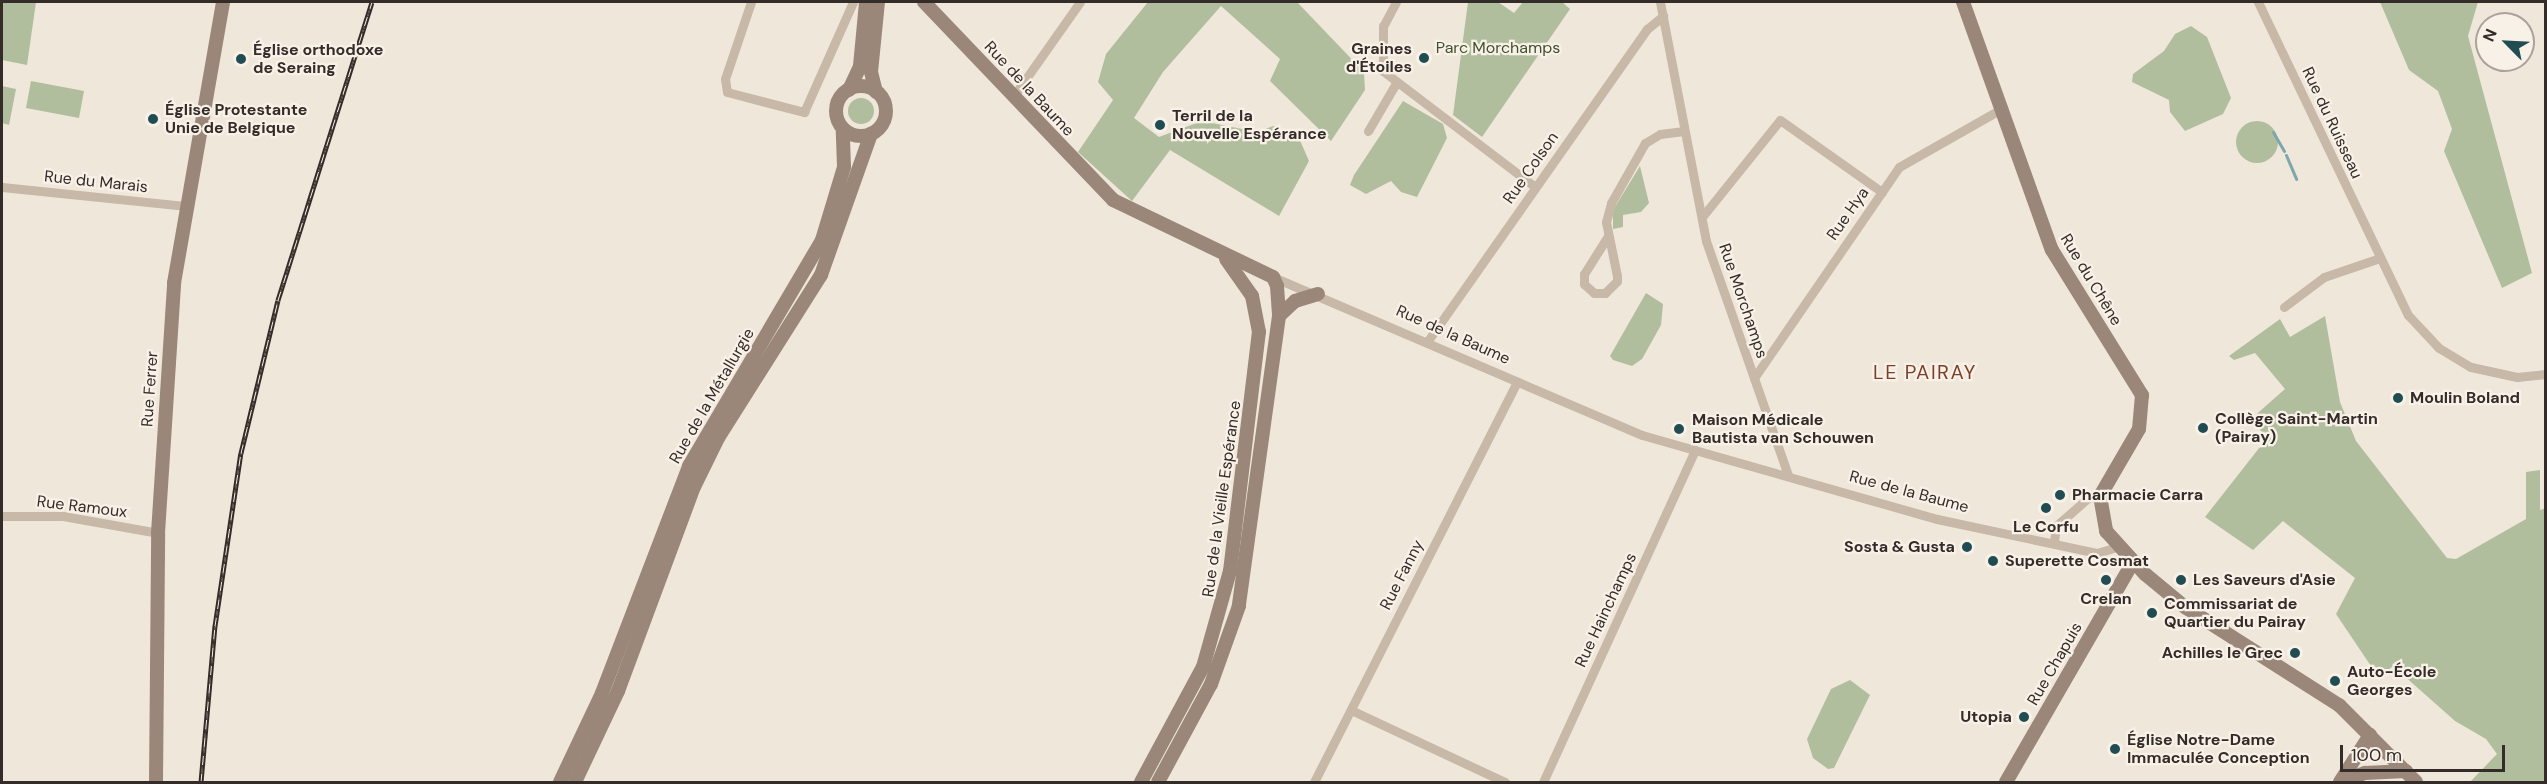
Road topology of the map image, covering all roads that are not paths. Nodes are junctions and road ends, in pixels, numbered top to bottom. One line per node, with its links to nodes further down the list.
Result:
1 (223, 2): 25 (street, Rue Ferrer)
2 (751, 2): 3 (street)
3 (853, 2)
4 (867, 2): 14 (street, Rue de la Métallurgie)
5 (878, 2): 15 (street, Rue de la Métallurgie)
6 (924, 2): 16 (street, Rue de la Baume)
7 (1080, 2): 16 (street)
8 (1396, 2): 13 (street)
9 (1660, 2): 12 (street, Rue Morchamps)
10 (1963, 2): 17 (street, Rue du Chêne)
11 (2258, 2): 29 (street, Rue du Ruisseau)
12 (1663, 16): 20 (street, Rue Morchamps); 23 (street, Rue Colson)
13 (1396, 83): 19 (street); 23 (street)
14 (849, 90): 15 (street); 18 (street, Rue de la Métallurgie)
15 (876, 92): 21 (street, Rue de la Métallurgie)
16 (1013, 97): 28 (street, Rue de la Baume)
17 (2003, 108): 24 (street, Rue Hya); 40 (street, Rue du Chêne)
18 (843, 129): 21 (street); 50 (street, Rue de la Métallurgie)
19 (1368, 131)
20 (1684, 132): 26 (street, Rue Morchamps); 27 (street)
21 (871, 134): 51 (street, Rue de la Métallurgie)
22 (2, 187): 25 (street, Rue du Marais)
23 (1535, 187): 34 (street, Rue Colson)
24 (1882, 192): 26 (street); 36 (street, Rue Hya)
25 (187, 206): 42 (street, Rue Ferrer)
26 (1702, 217): 36 (street, Rue Morchamps)
27 (1608, 236): 27 (street)
28 (1218, 251): 30 (street, Rue de la Baume); 52 (street, Rue de la Vieille Espérance)
29 (2380, 258): 32 (street); 35 (street, Rue du Ruisseau)
30 (1273, 277): 31 (street, Rue de la Baume); 33 (street, Rue de la Vieille Espérance)
31 (1318, 294): 33 (street); 34 (street, Rue de la Baume)
32 (2284, 308)
33 (1279, 316): 53 (street, Rue de la Vieille Espérance)
34 (1427, 342): 37 (street, Rue de la Baume)
35 (2546, 374)
36 (1754, 378): 39 (street, Rue Morchamps)
37 (1517, 381): 38 (street, Rue de la Baume); 46 (street, Rue Fanny)
38 (1695, 450): 39 (street, Rue de la Baume); 56 (street, Rue Hainchamps)
39 (1788, 476): 43 (street, Rue de la Baume)
40 (2100, 496): 43 (street); 44 (street)
41 (2, 516): 42 (street, Rue Ramoux)
42 (158, 533): 49 (street, Rue Ferrer)
43 (2054, 542): 44 (street, Rue de la Baume)
44 (2120, 546): 45 (street)
45 (2133, 562): 47 (street); 57 (street, Rue Chapuis)
46 (1351, 710): 54 (street, Rue Fanny); 55 (street)
47 (2370, 735): 48 (street); 58 (street)
48 (2406, 771): 58 (street); 59 (street)
49 (156, 783)
50 (560, 783)
51 (575, 783)
52 (1141, 783)
53 (1158, 783)
54 (1314, 783)
55 (1505, 783)
56 (1543, 783)
57 (2006, 783)
58 (2341, 783)
59 (2416, 783)

